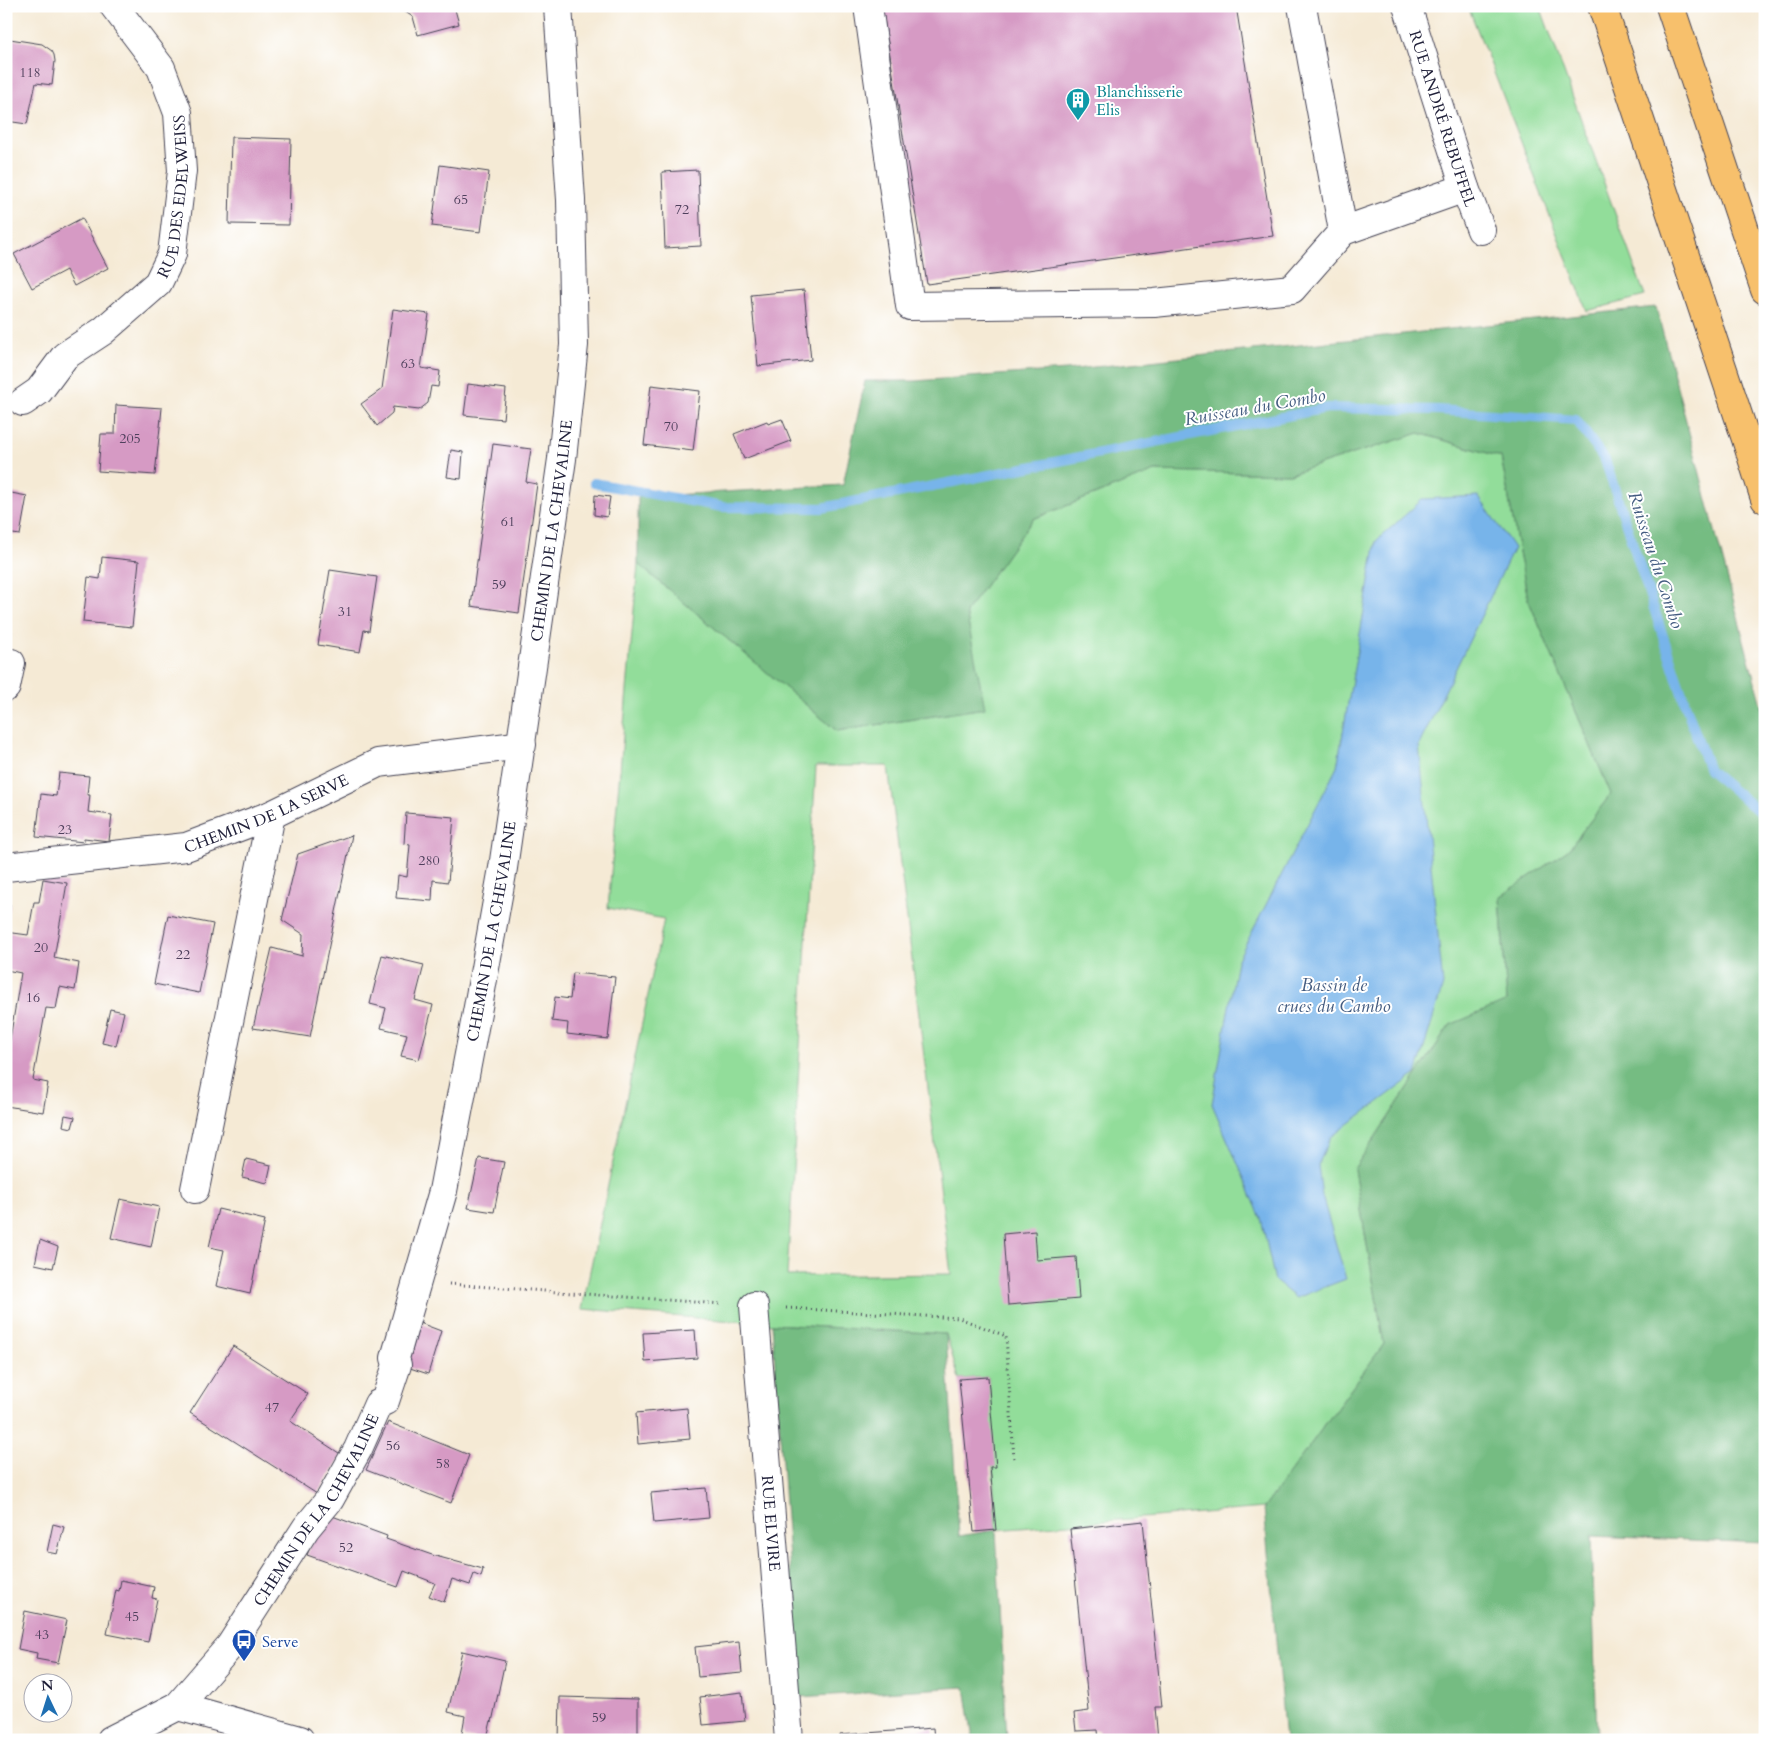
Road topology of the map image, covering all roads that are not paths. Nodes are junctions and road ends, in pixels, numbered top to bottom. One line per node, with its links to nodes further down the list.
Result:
1 (114, 6): 12 (street, RUE DES EDELWEISS)
2 (558, 6): 14 (street, CHEMIN DE LA CHEVALINE)
3 (868, 6): 10 (street)
4 (1302, 6): 10 (street)
5 (1406, 6): 8 (street, RUE ANDRÉ REBUFFEL)
6 (1602, 6): 13 (highway)
7 (1670, 6): 11 (highway)
8 (1465, 188): 9 (street, RUE ANDRÉ REBUFFEL); 10 (street)
9 (1481, 230)
10 (1343, 231)
11 (1765, 290)
12 (23, 402)
13 (1765, 499)
14 (522, 745): 15 (street, CHEMIN DE LA SERVE); 19 (street, CHEMIN DE LA CHEVALINE)
15 (271, 815): 16 (street, CHEMIN DE LA SERVE); 17 (street)
16 (6, 868)
17 (196, 1189)
18 (754, 1306): 22 (street, RUE ELVIRE)
19 (178, 1706): 20 (street, CHEMIN DE LA CHEVALINE); 21 (street)
20 (111, 1740)
21 (300, 1740)
22 (789, 1740)

